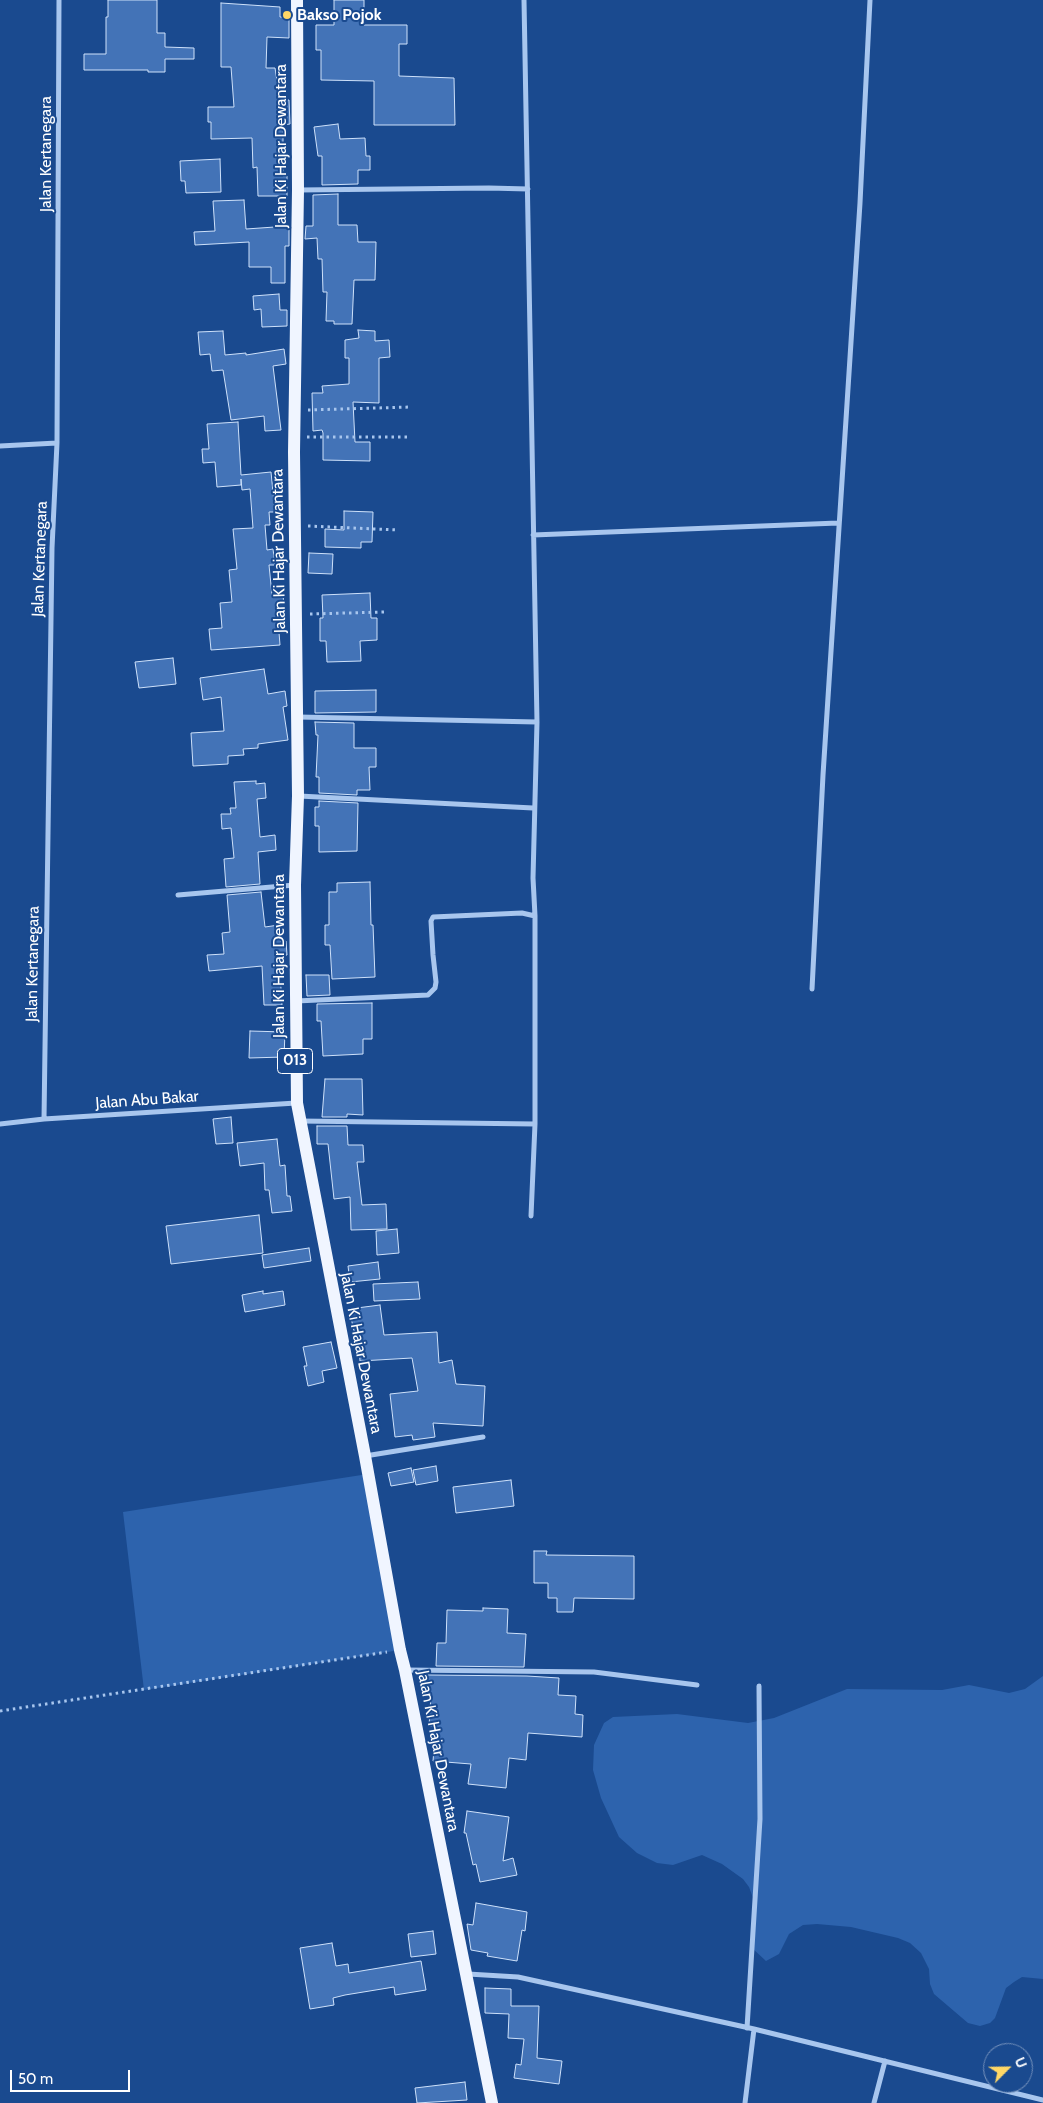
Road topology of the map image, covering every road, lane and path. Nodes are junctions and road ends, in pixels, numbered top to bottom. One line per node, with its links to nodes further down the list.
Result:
1 (59, 0): 11 (street, Jalan Kertanegara)
2 (297, 0): 5 (main road, Jalan Ki Hajar Dewantara / 013)
3 (524, 0): 6 (street)
4 (870, 0): 13 (street)
5 (298, 190): 6 (street); 8 (main road, Jalan Ki Hajar Dewantara / 013)
6 (528, 190): 16 (street)
7 (410, 407): 8 (path)
8 (295, 410): 9 (main road, Jalan Ki Hajar Dewantara / 013)
9 (294, 436): 10 (path); 14 (main road, Jalan Ki Hajar Dewantara / 013)
10 (408, 438)
11 (57, 442): 12 (street); 29 (street, Jalan Kertanegara)
12 (0, 446)
13 (838, 523): 16 (street); 26 (street)
14 (295, 526): 15 (path); 18 (main road, Jalan Ki Hajar Dewantara / 013)
15 (398, 530)
16 (533, 535): 20 (street)
17 (384, 612): 18 (path)
18 (296, 615): 19 (main road, Jalan Ki Hajar Dewantara / 013)
19 (298, 717): 20 (street); 21 (main road, Jalan Ki Hajar Dewantara / 013)
20 (537, 722): 22 (street)
21 (298, 796): 22 (street); 23 (main road, Jalan Ki Hajar Dewantara / 013)
22 (533, 808): 25 (street)
23 (295, 885): 24 (street); 27 (main road, Jalan Ki Hajar Dewantara / 013)
24 (178, 895)
25 (535, 916): 27 (street); 32 (street)
26 (812, 989)
27 (296, 1001): 28 (main road, Jalan Ki Hajar Dewantara / 013)
28 (297, 1103): 29 (street, Jalan Abu Bakar); 30 (main road, Jalan Ki Hajar Dewantara / 013)
29 (44, 1119): 31 (street, Jalan Abu Bakar)
30 (300, 1120): 32 (street); 35 (main road, Jalan Ki Hajar Dewantara / 013)
31 (0, 1124)
32 (535, 1124): 33 (street)
33 (531, 1216)
34 (483, 1436): 35 (street)
35 (365, 1456): 36 (main road, Jalan Ki Hajar Dewantara / 013)
36 (400, 1650): 37 (main road, Jalan Ki Hajar Dewantara / 013); 40 (path)
37 (405, 1670): 38 (street); 41 (main road, Jalan Ki Hajar Dewantara / 013)
38 (697, 1685)
39 (759, 1686): 42 (street)
40 (0, 1711)
41 (467, 1974): 42 (street); 45 (main road, Jalan Ki Hajar Dewantara / 013)
42 (750, 2028): 43 (street); 46 (street)
43 (885, 2061): 44 (street); 47 (street)
44 (1043, 2100)
45 (492, 2103)
46 (745, 2103)
47 (874, 2103)

